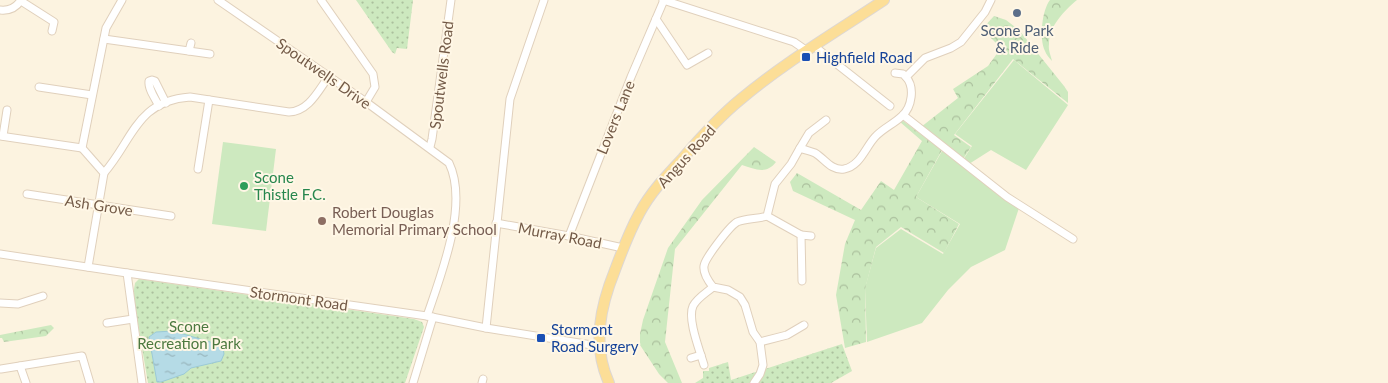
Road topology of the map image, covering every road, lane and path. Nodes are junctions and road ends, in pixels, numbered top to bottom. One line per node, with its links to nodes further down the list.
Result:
1 (122, 0): 13 (street)
2 (218, 0): 18 (street, Spoutwells Drive)
3 (321, 0): 23 (street)
4 (451, 0): 29 (street, Spoutwells Road)
5 (544, 0): 38 (street)
6 (663, 0): 11 (street, Lovers Lane); 14 (street)
7 (884, 0): 14 (main road, Angus Road)
8 (991, 0): 19 (street)
9 (21, 1): 10 (street); 12 (street)
10 (0, 10)
11 (656, 19): 15 (street); 40 (street, Lovers Lane)
12 (52, 31)
13 (104, 39): 16 (street); 21 (street)
14 (811, 49): 24 (street); 43 (main road, Angus Road)
15 (708, 53)
16 (210, 54)
17 (895, 73): 19 (street)
18 (329, 76): 22 (street); 23 (street, Spoutwells Drive)
19 (906, 77): 26 (street)
20 (40, 87): 21 (street)
21 (92, 95): 30 (street)
22 (209, 100): 32 (street); 33 (street)
23 (366, 102): 29 (street, Spoutwells Drive)
24 (890, 106)
25 (7, 110): 28 (street)
26 (903, 115): 31 (street); 42 (street)
27 (826, 120): 31 (street)
28 (2, 136): 30 (street)
29 (430, 147): 51 (street, Spoutwells Road)
30 (82, 148): 33 (street)
31 (800, 148): 37 (street)
32 (198, 169)
33 (104, 173): 35 (street)
34 (27, 194): 35 (street, Ash Grove)
35 (99, 206): 36 (street, Ash Grove); 45 (street)
36 (171, 216)
37 (767, 216): 39 (street); 48 (street)
38 (496, 223): 40 (street, Murray Road); 55 (street)
39 (801, 235): 41 (street); 47 (street)
40 (569, 236): 43 (street, Murray Road)
41 (812, 236)
42 (1073, 239)
43 (623, 248): 57 (main road, Angus Road)
44 (0, 254): 45 (street, Stormont Road)
45 (88, 267): 46 (street, Stormont Road)
46 (127, 273): 51 (street, Stormont Road); 52 (street)
47 (802, 281)
48 (713, 287): 56 (street); 58 (street)
49 (43, 296): 50 (street)
50 (0, 302)
51 (430, 316): 55 (street, Stormont Road); 66 (street, Spoutwells Road)
52 (133, 320): 53 (street); 65 (street)
53 (107, 323)
54 (804, 325): 56 (street)
55 (486, 328): 57 (street, Stormont Road)
56 (760, 342): 68 (street)
57 (598, 346): 67 (main road, Angus Road)
58 (701, 355): 59 (street); 60 (street)
59 (691, 358)
60 (704, 365)
61 (20, 366): 62 (street); 63 (street); 64 (street)
62 (1, 369)
63 (26, 383)
64 (90, 383)
65 (142, 383)
66 (412, 383)
67 (609, 383)
68 (754, 383)

